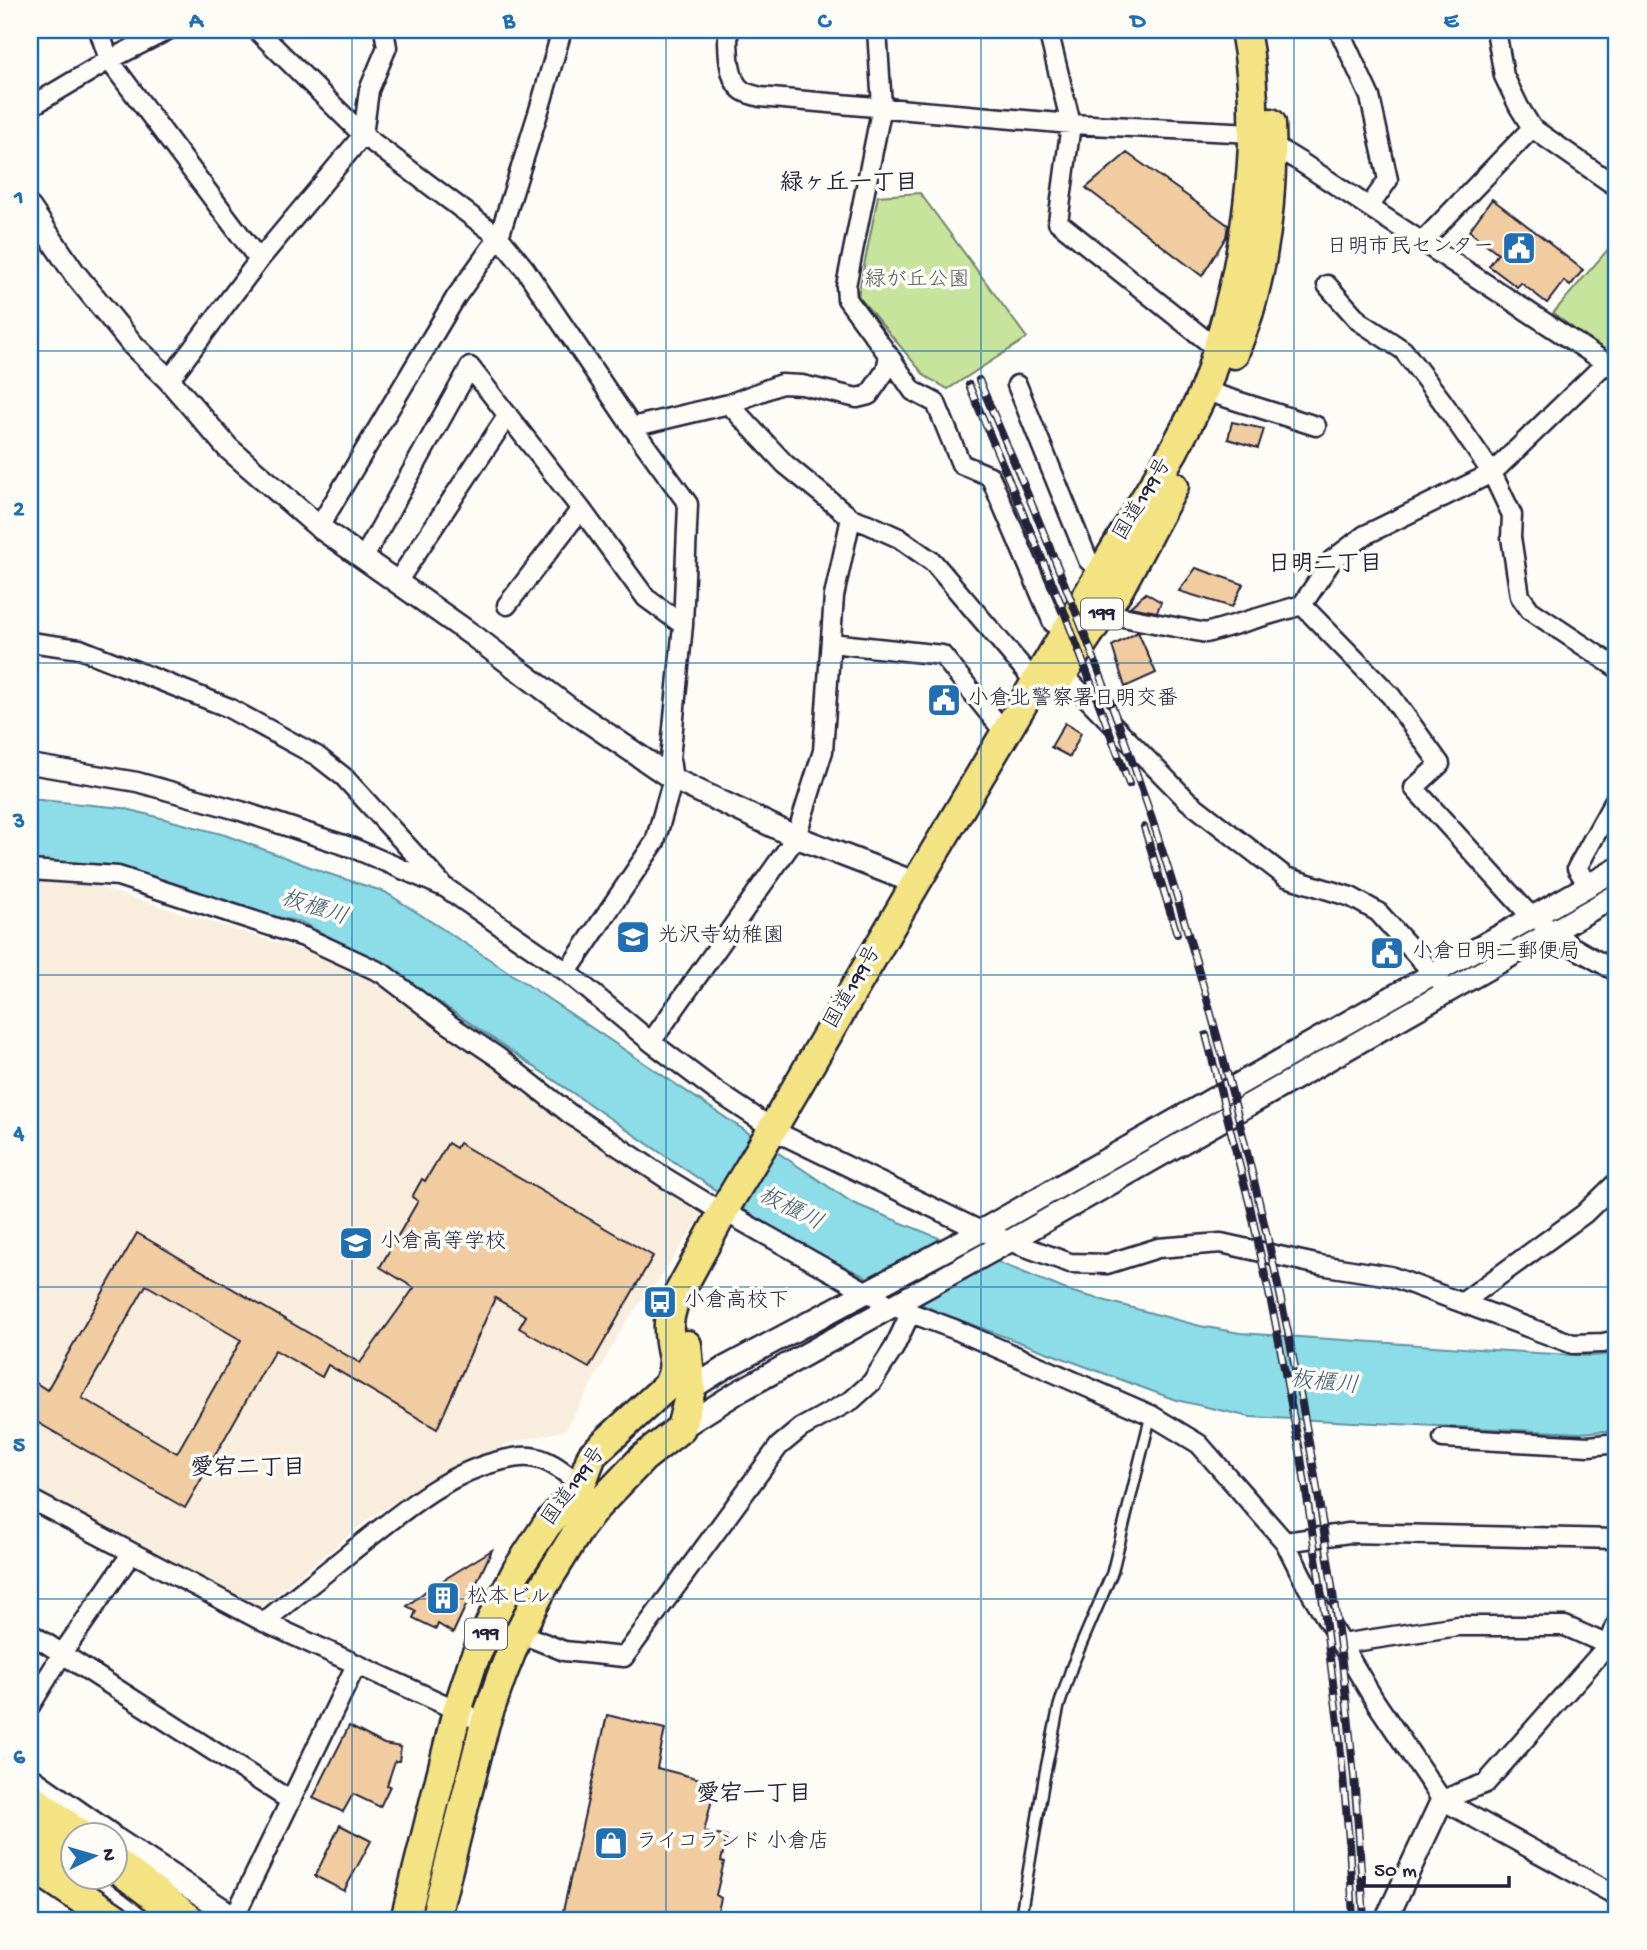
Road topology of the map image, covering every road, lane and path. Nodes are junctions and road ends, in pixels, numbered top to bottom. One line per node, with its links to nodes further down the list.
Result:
1 (99, 30): 13 (street)
2 (168, 30): 13 (street)
3 (257, 30): 18 (street)
4 (384, 30): 18 (street)
5 (562, 30): 23 (street)
6 (728, 30): 14 (street)
7 (877, 30): 14 (street)
8 (1048, 30): 16 (street)
9 (1245, 30): 19 (highway, 国道199号 / 199)
10 (1262, 30): 19 (highway, 国道199号 / 199)
11 (1339, 30): 21 (street)
12 (1496, 30): 17 (street)
13 (109, 60): 15 (street); 25 (street)
14 (881, 106): 16 (street); 28 (street)
15 (30, 107)
16 (1071, 124): 19 (street); 27 (street)
17 (1532, 128): 20 (street); 24 (street)
18 (363, 135): 23 (street); 25 (street)
19 (1263, 138): 21 (street); 27 (highway, 国道199号 / 199); 32 (highway, 国道199号 / 199)
20 (1617, 187)
21 (1369, 207): 24 (street)
22 (30, 208): 30 (street)
23 (499, 237): 36 (street); 40 (street)
24 (1421, 243): 29 (street)
25 (259, 260): 30 (street)
26 (1327, 285): 37 (street)
27 (1217, 349): 42 (highway, 国道199号 / 199)
28 (889, 356): 33 (street); 47 (street)
29 (1612, 366): 37 (street)
30 (169, 380): 40 (street)
31 (1017, 385): 42 (street)
32 (1218, 394): 35 (street); 42 (highway, 国道199号 / 199)
33 (729, 404): 36 (street); 39 (street)
34 (508, 415): 38 (street); 41 (street); 43 (street)
35 (1316, 426)
36 (632, 428): 48 (street)
37 (1492, 473): 45 (street); 51 (street)
38 (581, 509): 44 (street); 48 (street)
39 (850, 519): 50 (street); 53 (street)
40 (318, 527): 41 (street)
41 (363, 559): 43 (street)
42 (1110, 580): 46 (highway, 国道199号 / 199); 53 (highway, 国道199号 / 199)
43 (397, 582): 56 (street)
44 (507, 605)
45 (1302, 605): 46 (street); 65 (street)
46 (1102, 613): 52 (highway, 国道199号 / 199)
47 (1053, 623)
48 (683, 625): 56 (street)
49 (30, 642): 63 (street)
50 (831, 643): 54 (street); 58 (street)
51 (1617, 668)
52 (1062, 673): 53 (street); 69 (street); 71 (highway, 国道199号 / 199)
53 (1035, 682): 54 (highway, 国道199号 / 199)
54 (1005, 733): 61 (highway, 国道199号 / 199)
55 (30, 764): 63 (street)
56 (673, 779): 58 (street); 67 (street)
57 (1617, 796): 62 (street)
58 (796, 837): 61 (street); 70 (street)
59 (1617, 869): 62 (street)
60 (30, 870): 73 (street)
61 (916, 883): 71 (highway, 国道199号 / 199)
62 (1588, 885): 65 (street)
63 (446, 888): 67 (street)
64 (1617, 895): 66 (street)
65 (1534, 916): 66 (street); 69 (street)
66 (1554, 930): 68 (street); 69 (street)
67 (566, 972): 70 (street)
68 (1617, 972)
69 (1441, 982): 74 (street); 75 (street)
70 (651, 1042): 71 (street)
71 (776, 1137): 73 (highway, 国道199号 / 199); 74 (street)
72 (1617, 1182): 77 (street)
73 (732, 1212): 76 (street); 80 (highway, 国道199号 / 199)
74 (973, 1235): 75 (street); 76 (street)
75 (999, 1247): 77 (street); 78 (street)
76 (871, 1289): 78 (street); 81 (street)
77 (1463, 1302): 79 (street)
78 (901, 1306): 83 (street); 84 (street); 96 (street)
79 (1617, 1340)
80 (681, 1356): 81 (street); 82 (highway, 国道199号 / 199); 88 (highway, 国道199号 / 199)
81 (723, 1368): 82 (street)
82 (691, 1389): 83 (street); 85 (highway, 国道199号 / 199); 88 (highway)
83 (738, 1392): 85 (street)
84 (1151, 1415): 91 (street); 129 (lane)
85 (681, 1428): 96 (highway, 国道199号 / 199)
86 (1443, 1438): 87 (street)
87 (1617, 1443)
88 (581, 1485): 93 (street); 102 (highway, 国道199号 / 199)
89 (30, 1499): 92 (street)
90 (1617, 1539): 91 (street)
91 (1285, 1542): 97 (street)
92 (131, 1554): 93 (street); 99 (street)
93 (264, 1622): 100 (street)
94 (1617, 1623): 98 (street)
95 (30, 1633): 99 (street)
96 (519, 1633): 103 (highway, 国道199号 / 199)
97 (1341, 1644): 98 (street); 106 (street)
98 (1613, 1647): 106 (street)
99 (62, 1654): 101 (street); 107 (street)
100 (356, 1665): 102 (street); 107 (street)
101 (30, 1706)
102 (457, 1711): 103 (street); 127 (highway, 国道199号 / 199)
103 (485, 1723): 128 (highway, 国道199号 / 199)
104 (30, 1778): 108 (street)
105 (30, 1799): 110 (highway)
106 (1442, 1800): 120 (street); 130 (street)
107 (290, 1801): 121 (street)
108 (89, 1820)
109 (30, 1821): 112 (highway)
110 (60, 1822)
111 (30, 1837): 114 (highway)
112 (60, 1841)
113 (130, 1848): 121 (street)
114 (60, 1859)
115 (30, 1863): 123 (highway)
116 (30, 1874): 122 (street)
117 (130, 1876): 126 (highway)
118 (101, 1890): 124 (highway)
119 (130, 1890): 125 (highway)
120 (1617, 1896)
121 (236, 1919)
122 (96, 1920)
123 (115, 1920)
124 (142, 1920)
125 (175, 1920)
126 (188, 1920)
127 (405, 1920)
128 (435, 1920)
129 (1020, 1920)
130 (1386, 1920)

